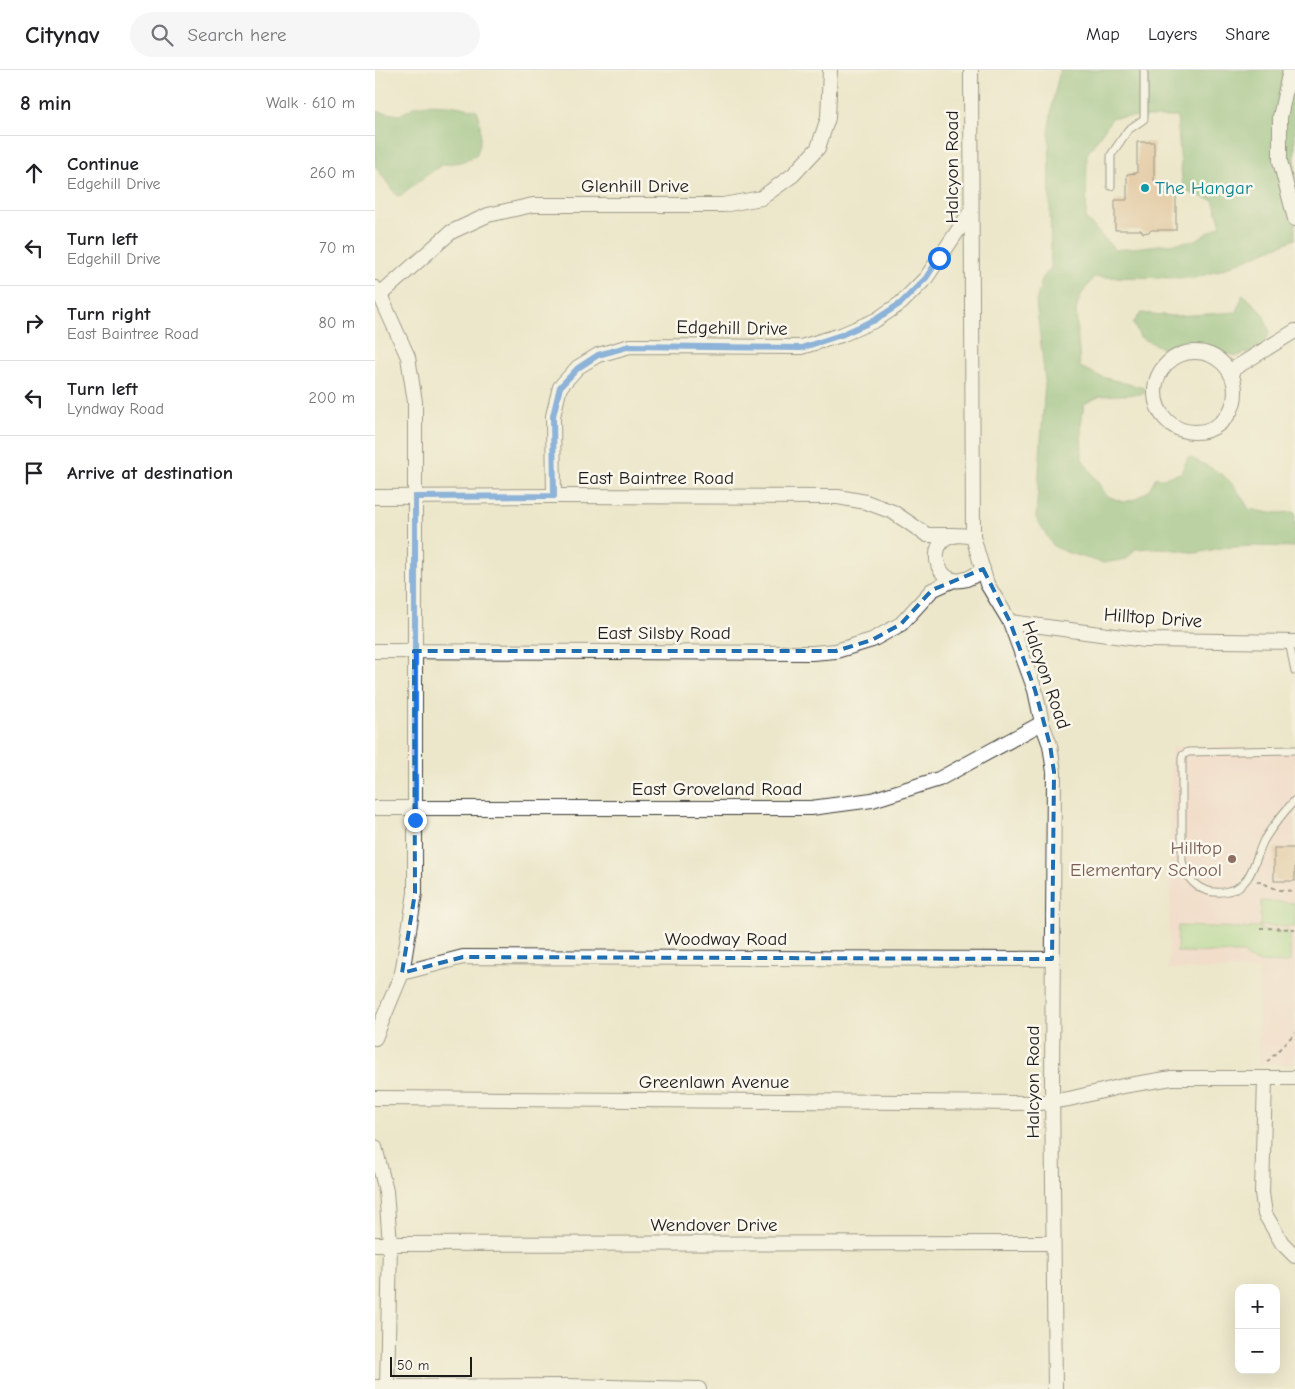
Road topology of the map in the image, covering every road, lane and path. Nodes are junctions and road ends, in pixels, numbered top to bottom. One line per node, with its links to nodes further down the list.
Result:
1 (830, 70): 8 (street, Glenhill Drive)
2 (971, 70): 6 (street, Halcyon Road)
3 (1144, 70): 5 (lane)
4 (1290, 70): 7 (street)
5 (1111, 186)
6 (971, 211): 11 (street, Edgehill Drive); 16 (street, Halcyon Road)
7 (1295, 219)
8 (378, 291): 13 (street)
9 (1295, 331): 10 (street)
10 (1230, 371): 10 (street)
11 (554, 496): 13 (street, East Baintree Road); 14 (street, East Baintree Road)
12 (375, 497): 13 (street, East Baintree Road)
13 (415, 497): 24 (street)
14 (927, 535): 15 (street); 17 (street)
15 (954, 535): 16 (street); 17 (street)
16 (973, 537): 18 (street, Halcyon Road)
17 (937, 561): 19 (street); 20 (street)
18 (983, 569): 19 (street); 21 (street, Halcyon Road)
19 (954, 580): 20 (street, East Silsby Road)
20 (932, 590): 24 (street, East Silsby Road)
21 (1009, 622): 22 (street, Hilltop Drive); 26 (street, Halcyon Road)
22 (1292, 642): 25 (lane)
23 (375, 651): 24 (street, East Silsby Road)
24 (415, 651): 30 (street)
25 (1295, 671)
26 (1042, 723): 30 (street, East Groveland Road); 35 (street, Halcyon Road)
27 (1295, 750): 31 (lane)
28 (1295, 800): 31 (lane)
29 (375, 808): 30 (street, East Groveland Road)
30 (415, 808): 36 (street)
31 (1248, 878): 32 (path)
32 (1295, 891)
33 (1260, 928): 34 (path)
34 (1295, 929)
35 (1052, 958): 36 (street, Woodway Road); 43 (street, Halcyon Road)
36 (402, 974): 38 (street)
37 (1295, 1033): 39 (path)
38 (375, 1038)
39 (1267, 1062)
40 (1265, 1078): 41 (street, Greenlawn Avenue); 43 (street, Greenlawn Avenue); 48 (street)
41 (1295, 1078)
42 (375, 1098): 43 (street, Greenlawn Avenue)
43 (1053, 1101): 45 (street, Halcyon Road)
44 (375, 1146): 47 (street)
45 (1053, 1243): 47 (street, Wendover Drive); 52 (street, Halcyon Road)
46 (375, 1244): 47 (street, Wendover Drive)
47 (390, 1244): 50 (street)
48 (1295, 1256)
49 (569, 1387): 50 (street); 51 (street)
50 (383, 1388)
51 (699, 1389)
52 (1055, 1389)

